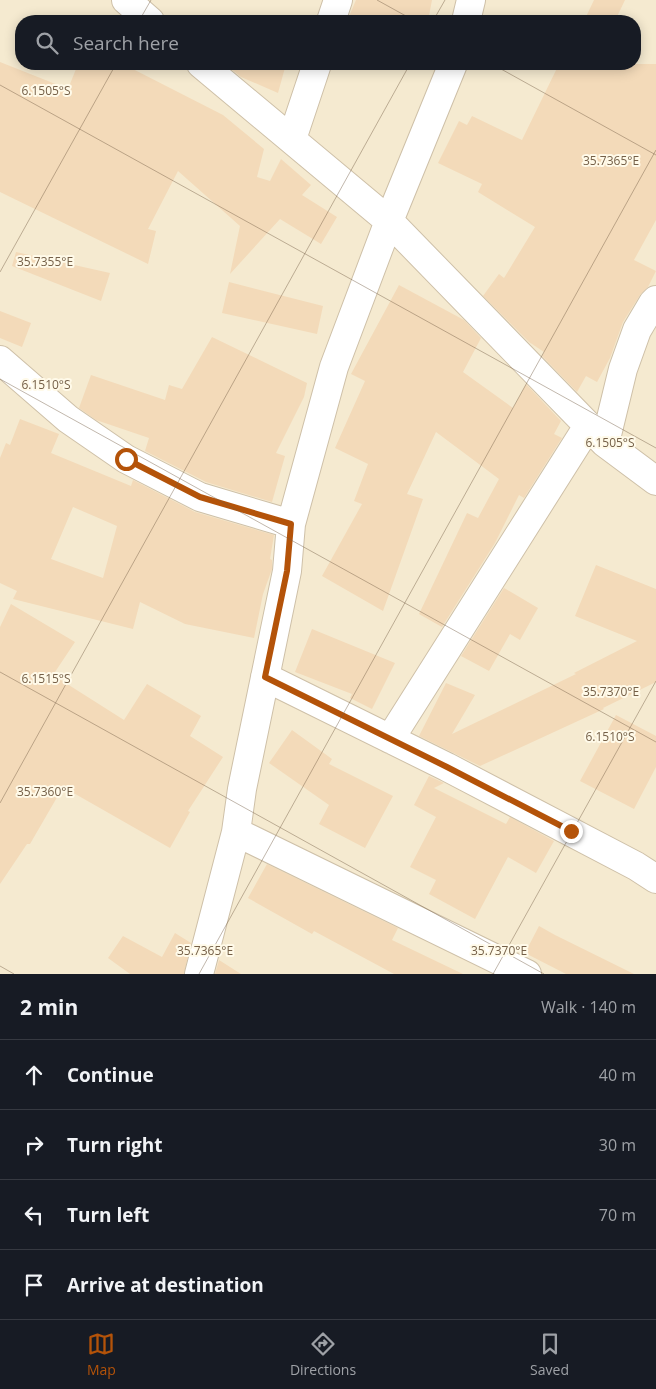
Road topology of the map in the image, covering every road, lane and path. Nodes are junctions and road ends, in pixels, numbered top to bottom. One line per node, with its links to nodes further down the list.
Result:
1 (126, 0): 4 (street)
2 (338, 0): 5 (street)
3 (471, 0): 6 (street)
4 (143, 15)
5 (333, 15)
6 (467, 15)
7 (208, 70): 10 (street)
8 (315, 70): 10 (street)
9 (451, 70): 11 (street)
10 (292, 138): 11 (street)
11 (389, 221): 14 (street); 16 (street)
12 (656, 300): 14 (street)
13 (0, 360): 16 (street)
14 (596, 435): 15 (street); 18 (street)
15 (656, 481)
16 (291, 524): 17 (street)
17 (265, 677): 18 (street); 19 (street)
18 (390, 739): 20 (street)
19 (236, 832): 21 (street); 22 (street)
20 (656, 879)
21 (199, 974)
22 (527, 974)

